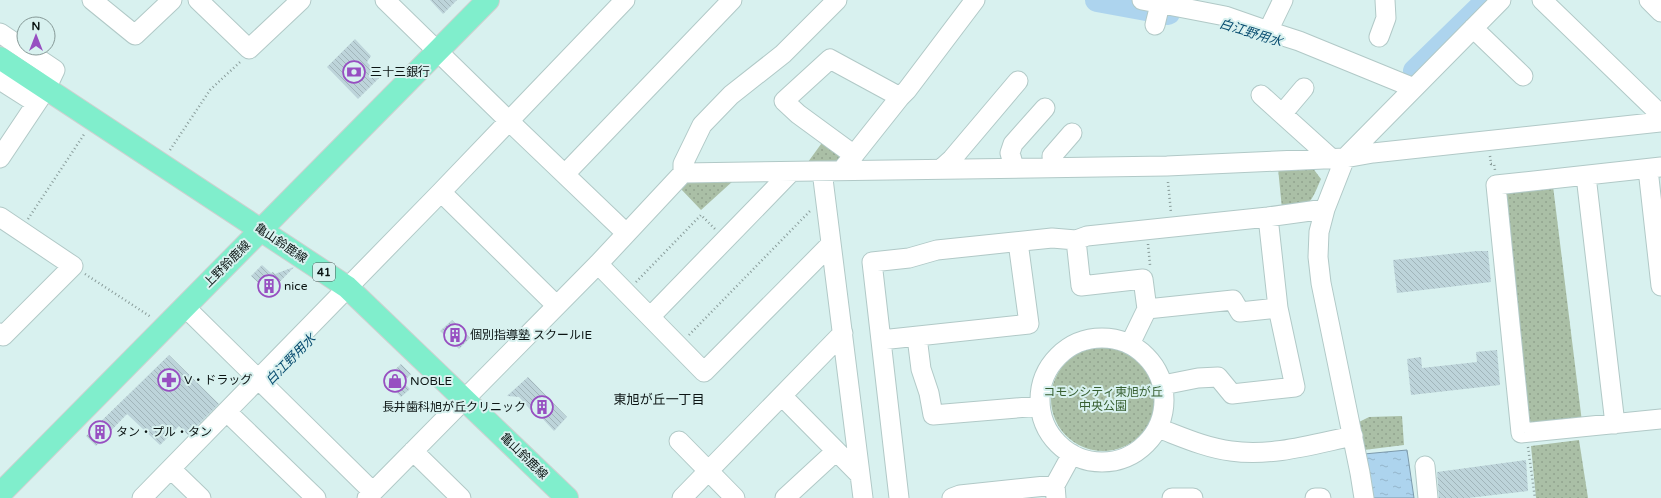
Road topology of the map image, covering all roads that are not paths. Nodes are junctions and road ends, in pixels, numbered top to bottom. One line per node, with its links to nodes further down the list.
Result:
1 (92, 0): 2 (street)
2 (172, 0)
3 (198, 0): 4 (street)
4 (301, 0)
5 (385, 0): 23 (street)
6 (488, 0): 23 (main road, 上野鈴鹿線)
7 (625, 0): 36 (street)
8 (732, 0): 50 (street)
9 (837, 0): 49 (street)
10 (975, 0): 32 (street)
11 (1283, 0): 20 (street)
12 (1385, 0): 22 (street)
13 (1500, 0): 19 (street)
14 (1542, 0): 35 (street)
15 (1649, 0): 17 (street)
16 (1156, 2): 18 (street); 20 (street)
17 (1661, 12)
18 (1154, 25)
19 (1473, 28): 25 (street); 29 (street)
20 (1268, 31): 29 (street)
21 (0, 33): 30 (street)
22 (1380, 37)
23 (438, 52): 36 (street); 56 (main road, 上野鈴鹿線)
24 (0, 58): 30 (main road, 亀山鈴鹿線 / 41)
25 (1523, 76)
26 (0, 80): 30 (street)
27 (1018, 81): 44 (street)
28 (1304, 88): 34 (street)
29 (1414, 88): 41 (street)
30 (39, 91): 40 (street); 56 (main road, 亀山鈴鹿線 / 41)
31 (1261, 95): 34 (street)
32 (900, 96): 39 (street); 39 (street)
33 (1045, 108): 42 (street)
34 (1282, 114): 41 (street)
35 (1661, 115)
36 (509, 121): 50 (street); 52 (street)
37 (1661, 122): 41 (street)
38 (1072, 133): 43 (street)
39 (854, 155): 46 (street)
40 (0, 158)
41 (1338, 159): 43 (street); 53 (street)
42 (1014, 167): 43 (street); 44 (street)
43 (1053, 167)
44 (942, 168): 46 (street)
45 (1654, 168): 51 (street); 62 (street)
46 (842, 170): 47 (street)
47 (822, 171): 48 (street); 60 (street)
48 (791, 172): 49 (street); 68 (street)
49 (683, 173): 57 (street)
50 (565, 174): 57 (street)
51 (1586, 176): 81 (street); 81 (street)
52 (442, 192): 63 (street); 64 (street)
53 (1325, 209): 54 (street); 83 (street)
54 (1268, 217): 58 (street); 66 (street)
55 (0, 218): 70 (street)
56 (261, 230): 63 (main road, 亀山鈴鹿線 / 41); 65 (main road, 上野鈴鹿線)
57 (626, 233): 61 (street)
58 (1076, 240): 59 (street); 67 (street)
59 (1018, 242): 71 (street); 72 (street)
60 (830, 244): 68 (street); 69 (street)
61 (598, 264): 64 (street); 68 (street)
62 (1661, 286)
63 (347, 288): 74 (street); 77 (main road, 亀山鈴鹿線 / 41)
64 (556, 305): 77 (street)
65 (185, 307): 74 (street); 93 (main road, 上野鈴鹿線)
66 (1278, 308): 67 (street); 75 (street)
67 (1147, 309): 73 (street)
68 (650, 317)
69 (843, 333): 76 (street); 91 (street)
70 (1, 336)
71 (917, 337): 72 (street); 78 (street)
72 (881, 340): 104 (street)
73 (1130, 344): 75 (street); 78 (street)
74 (262, 383): 79 (street); 94 (street)
75 (1163, 385): 82 (street)
76 (782, 396): 86 (street); 89 (street)
77 (464, 399): 85 (street); 99 (main road, 亀山鈴鹿線 / 41)
78 (1040, 406): 87 (street)
79 (231, 416): 90 (street); 97 (street)
80 (1661, 419): 81 (street)
81 (1615, 424)
82 (1158, 428): 83 (street); 87 (street)
83 (1353, 436): 110 (street)
84 (679, 441): 89 (street)
85 (413, 451): 94 (street); 98 (street)
86 (836, 451): 91 (street); 102 (street)
87 (1072, 454): 92 (street)
88 (1425, 466): 111 (street)
89 (708, 472): 100 (street); 101 (street)
90 (175, 473): 95 (street); 96 (street)
91 (860, 475): 103 (street)
92 (1056, 491): 105 (street)
93 (0, 494)
94 (370, 495)
95 (142, 498)
96 (201, 498)
97 (316, 498)
98 (461, 498)
99 (567, 498)
100 (682, 498)
101 (735, 498)
102 (785, 498)
103 (863, 498)
104 (899, 498)
105 (952, 498)
106 (1172, 498): 107 (street)
107 (1193, 498)
108 (1315, 498): 109 (street)
109 (1321, 498)
110 (1364, 498)
111 (1428, 498)

